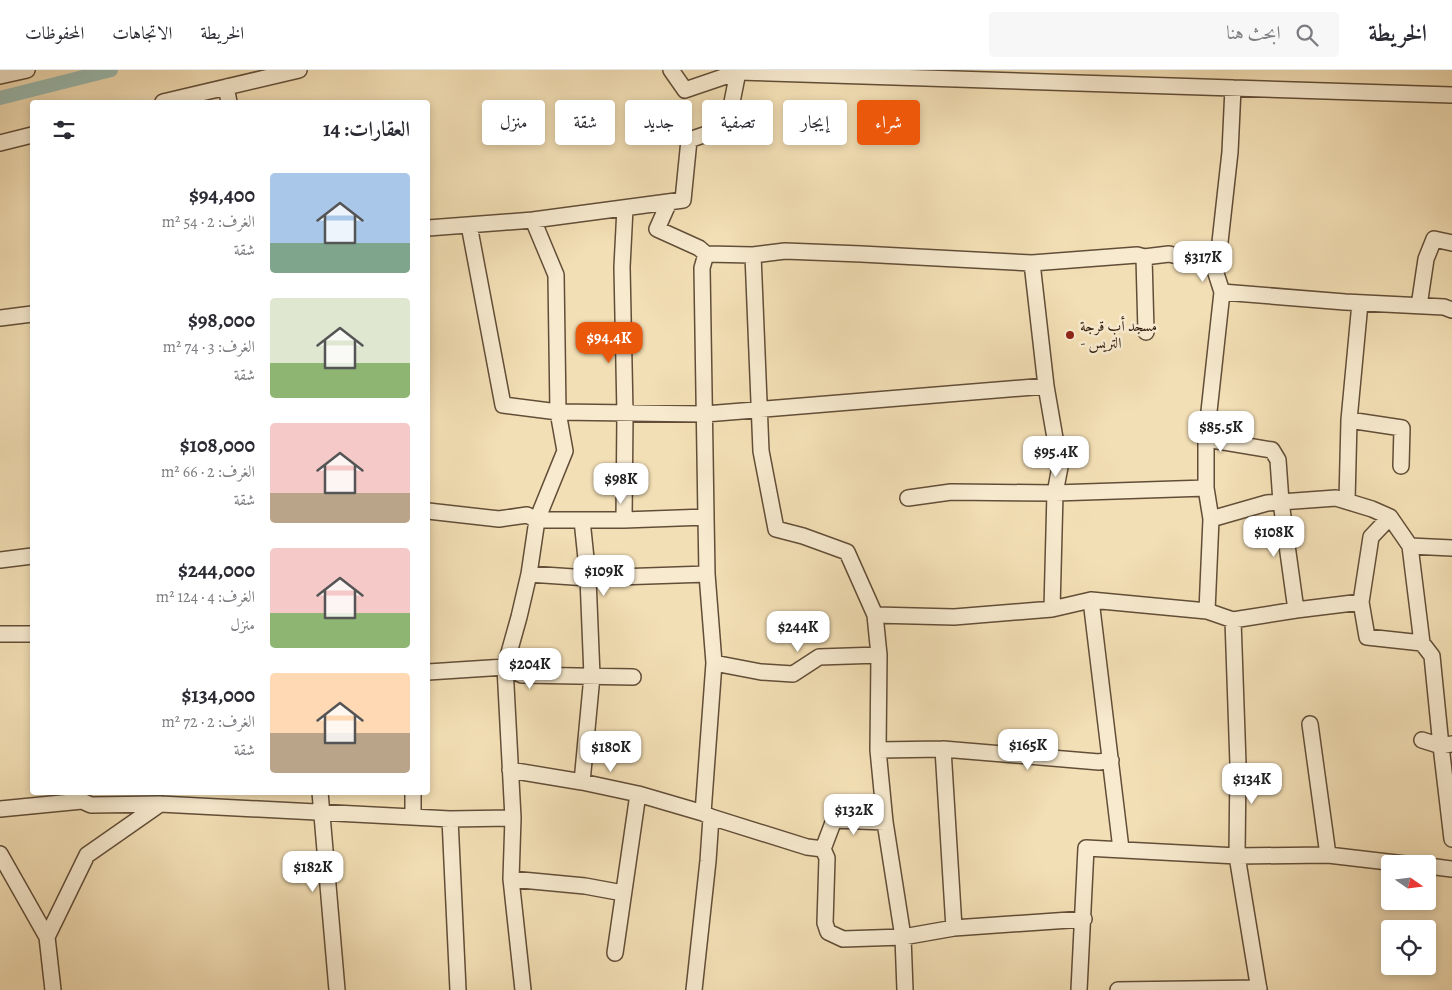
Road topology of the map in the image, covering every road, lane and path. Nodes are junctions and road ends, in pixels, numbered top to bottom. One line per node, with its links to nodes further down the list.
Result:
1 (27, 70): 5 (street)
2 (299, 70): 6 (street)
3 (671, 70): 4 (street)
4 (738, 72): 7 (street); 13 (street)
5 (0, 76)
6 (226, 86): 9 (street); 10 (street)
7 (1233, 88): 8 (street); 23 (street)
8 (1452, 95)
9 (171, 100)
10 (229, 100)
11 (30, 136): 12 (street)
12 (0, 143)
13 (669, 202): 14 (street); 19 (street)
14 (625, 208): 15 (street); 34 (street)
15 (533, 220): 16 (street); 33 (street)
16 (470, 225): 17 (street); 33 (street)
17 (430, 228)
18 (1452, 243): 26 (street)
19 (706, 254): 20 (street); 35 (street)
20 (753, 255): 22 (street); 32 (street)
21 (1144, 257): 22 (street); 23 (street); 30 (street)
22 (1032, 263): 31 (street)
23 (1212, 264): 24 (street)
24 (1222, 292): 25 (street); 37 (street)
25 (1360, 303): 26 (street); 36 (street)
26 (1419, 306): 27 (street)
27 (1452, 310)
28 (30, 314): 29 (street)
29 (0, 318)
30 (1146, 332)
31 (1046, 386): 32 (street); 40 (street)
32 (760, 409): 35 (street); 63 (street)
33 (558, 412): 34 (street); 48 (street)
34 (625, 414): 35 (street); 50 (street)
35 (705, 414): 46 (street)
36 (1350, 420): 38 (street); 42 (street)
37 (1206, 439): 39 (street); 43 (street)
38 (1401, 466)
39 (1206, 488): 40 (street); 47 (street)
40 (1055, 493): 41 (street); 60 (street)
41 (908, 498)
42 (1348, 501): 43 (street); 45 (street)
43 (1281, 502): 47 (street); 61 (street)
44 (430, 511): 48 (street)
45 (1390, 516): 51 (street); 59 (street)
46 (706, 517): 50 (street); 56 (street)
47 (1211, 519): 62 (street)
48 (537, 520): 49 (street); 55 (street)
49 (582, 520): 50 (street); 57 (street)
50 (624, 520)
51 (1410, 546): 52 (street); 67 (street)
52 (1452, 548)
53 (30, 556): 54 (street)
54 (0, 560)
55 (528, 574): 57 (street); 70 (street)
56 (707, 574): 57 (street); 69 (street)
57 (588, 578): 72 (street)
58 (1091, 600): 60 (street); 62 (street); 79 (street)
59 (1361, 602): 61 (street); 67 (street)
60 (1052, 609): 63 (street)
61 (1296, 610): 64 (street)
62 (1207, 611): 64 (street)
63 (875, 615): 68 (street)
64 (1233, 620): 99 (street)
65 (0, 634): 66 (street)
66 (30, 634)
67 (1422, 643): 76 (street)
68 (879, 655): 69 (street); 78 (street)
69 (714, 662): 89 (street)
70 (505, 667): 71 (street); 72 (street); 80 (street)
71 (430, 672)
72 (592, 676): 73 (street); 81 (street)
73 (633, 676)
74 (1310, 724): 98 (street)
75 (1422, 740): 76 (street)
76 (1446, 745): 94 (street)
77 (943, 749): 78 (street); 79 (street); 106 (street)
78 (878, 750): 93 (street)
79 (1111, 760): 96 (street)
80 (510, 770): 81 (street); 91 (street)
81 (582, 782): 82 (street)
82 (638, 794): 89 (street); 104 (street)
83 (320, 795): 88 (street)
84 (413, 795): 90 (street)
85 (83, 797): 86 (street); 87 (street)
86 (160, 804): 88 (street); 107 (street)
87 (0, 809)
88 (322, 812): 90 (street); 112 (street)
89 (707, 815): 95 (street); 115 (street)
90 (413, 816): 92 (street)
91 (513, 818): 92 (street); 103 (street)
92 (450, 819): 113 (street)
93 (885, 822): 95 (street); 108 (street)
94 (1452, 839)
95 (823, 848): 108 (street)
96 (1121, 849): 99 (street); 105 (street)
97 (0, 854): 107 (street)
98 (1328, 855): 99 (street); 100 (street)
99 (1237, 856): 110 (street)
100 (1381, 861)
101 (1436, 867): 102 (street)
102 (1452, 869)
103 (511, 879): 104 (street); 114 (street)
104 (623, 893): 109 (street)
105 (1084, 919): 106 (street); 117 (street)
106 (954, 928): 108 (street)
107 (46, 937): 111 (street)
108 (903, 937): 116 (street)
109 (615, 953)
110 (1259, 989): 118 (street)
111 (53, 990)
112 (337, 990)
113 (458, 990)
114 (523, 990)
115 (694, 990)
116 (905, 990)
117 (1079, 990)
118 (1118, 990)

